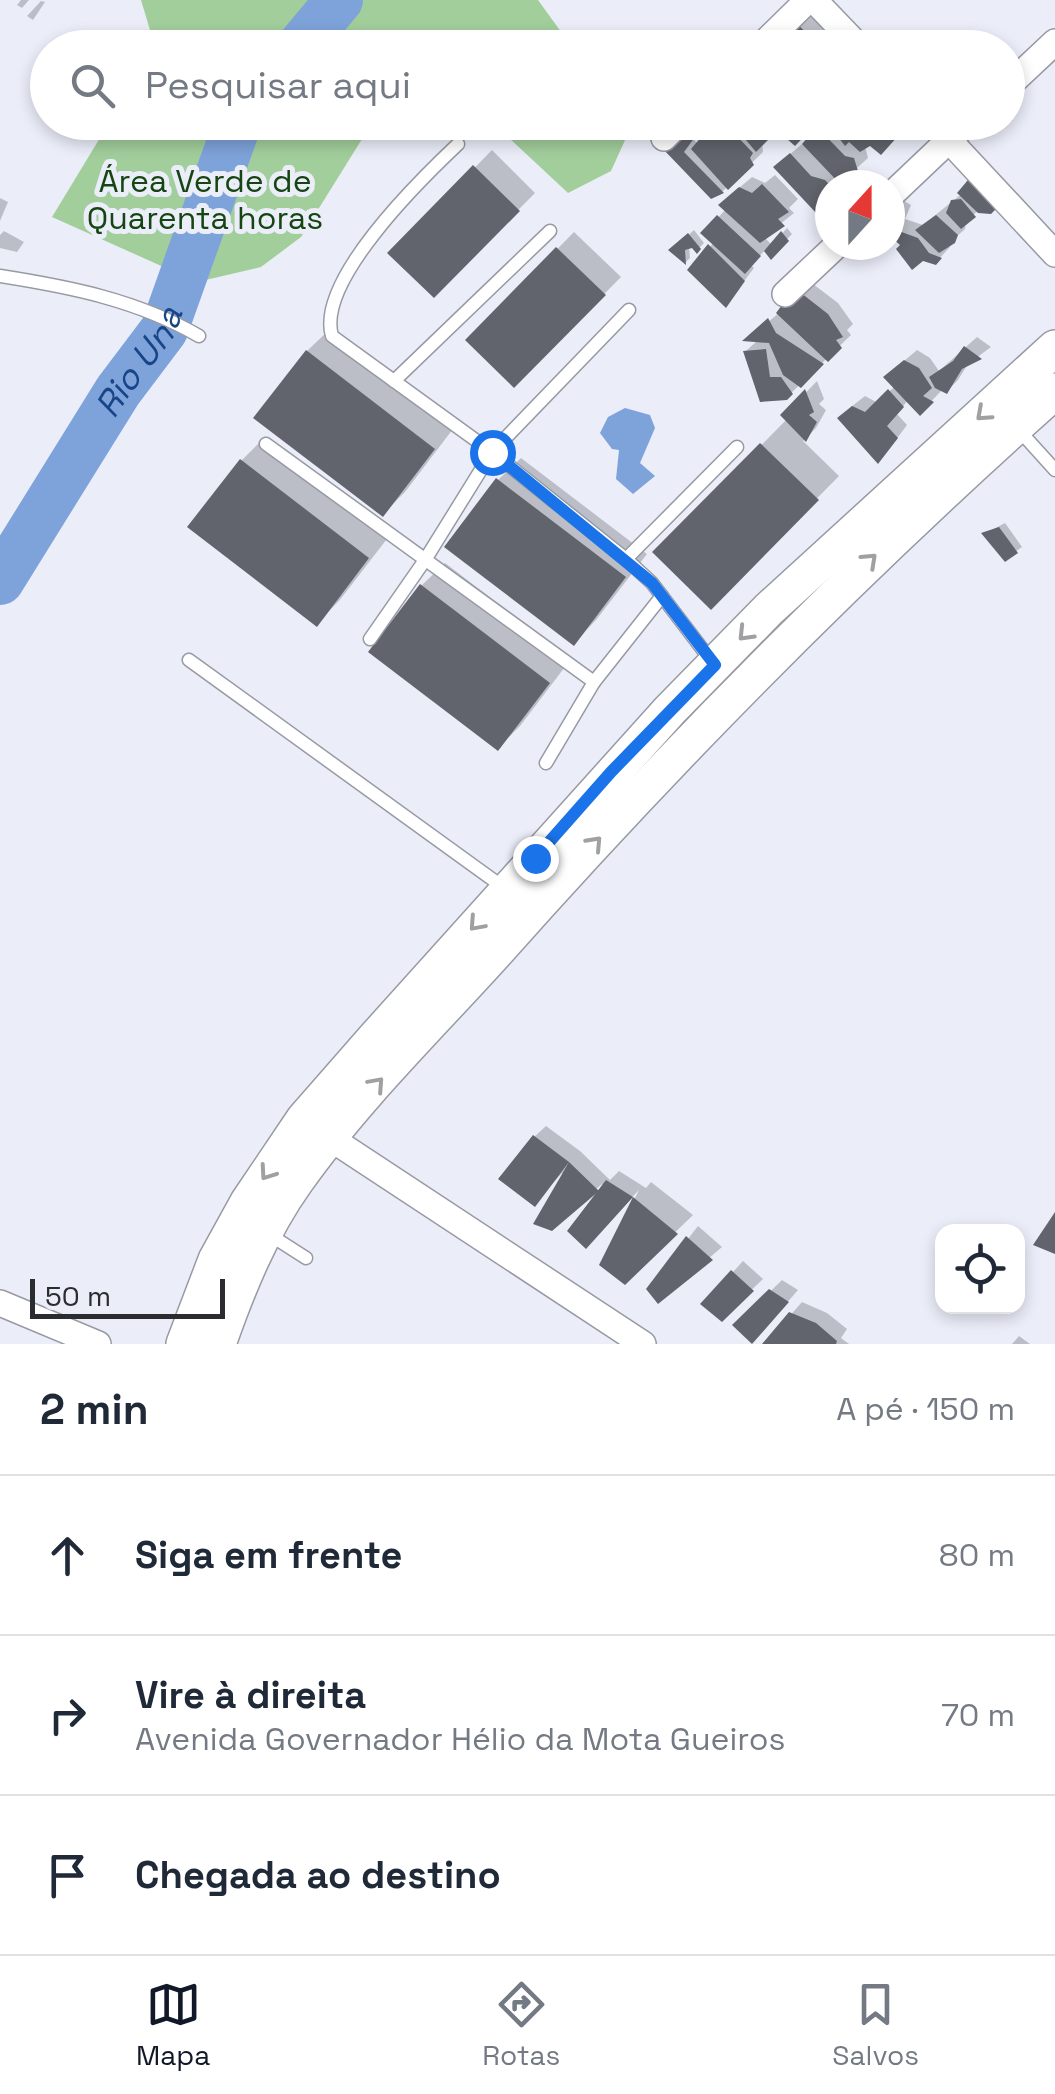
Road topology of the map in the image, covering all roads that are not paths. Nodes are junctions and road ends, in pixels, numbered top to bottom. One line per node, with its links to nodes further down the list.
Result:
1 (811, 0): 2 (street); 3 (street)
2 (778, 30)
3 (842, 30)
4 (1055, 42): 5 (street)
5 (1025, 70)
6 (934, 140): 9 (street)
7 (948, 140): 11 (street)
8 (458, 144): 18 (lane)
9 (905, 177)
10 (550, 232): 18 (lane)
11 (1055, 254)
12 (821, 260): 14 (street)
13 (0, 276): 16 (lane)
14 (784, 294)
15 (629, 310): 23 (lane)
16 (199, 336)
17 (1055, 348): 30 (main road, one-way to 30)
18 (394, 382): 23 (lane)
19 (1055, 391): 20 (main road)
20 (1015, 426): 24 (lane); 34 (main road, one-way to 20)
21 (266, 444): 26 (lane)
22 (736, 447): 25 (lane)
23 (492, 452): 25 (lane); 26 (lane)
24 (1055, 470)
25 (626, 559): 27 (lane)
26 (425, 560): 28 (lane); 31 (lane)
27 (662, 596): 30 (lane); 31 (lane)
28 (370, 639)
29 (189, 660): 33 (lane)
30 (715, 665): 33 (main road)
31 (594, 682): 32 (lane)
32 (546, 763)
33 (507, 890): 39 (main road, one-way to 39)
34 (330, 1138): 35 (main road); 41 (street)
35 (265, 1232): 36 (lane); 40 (main road)
36 (306, 1258)
37 (0, 1303): 38 (street)
38 (98, 1344)
39 (184, 1344)
40 (218, 1344)
41 (643, 1344)

